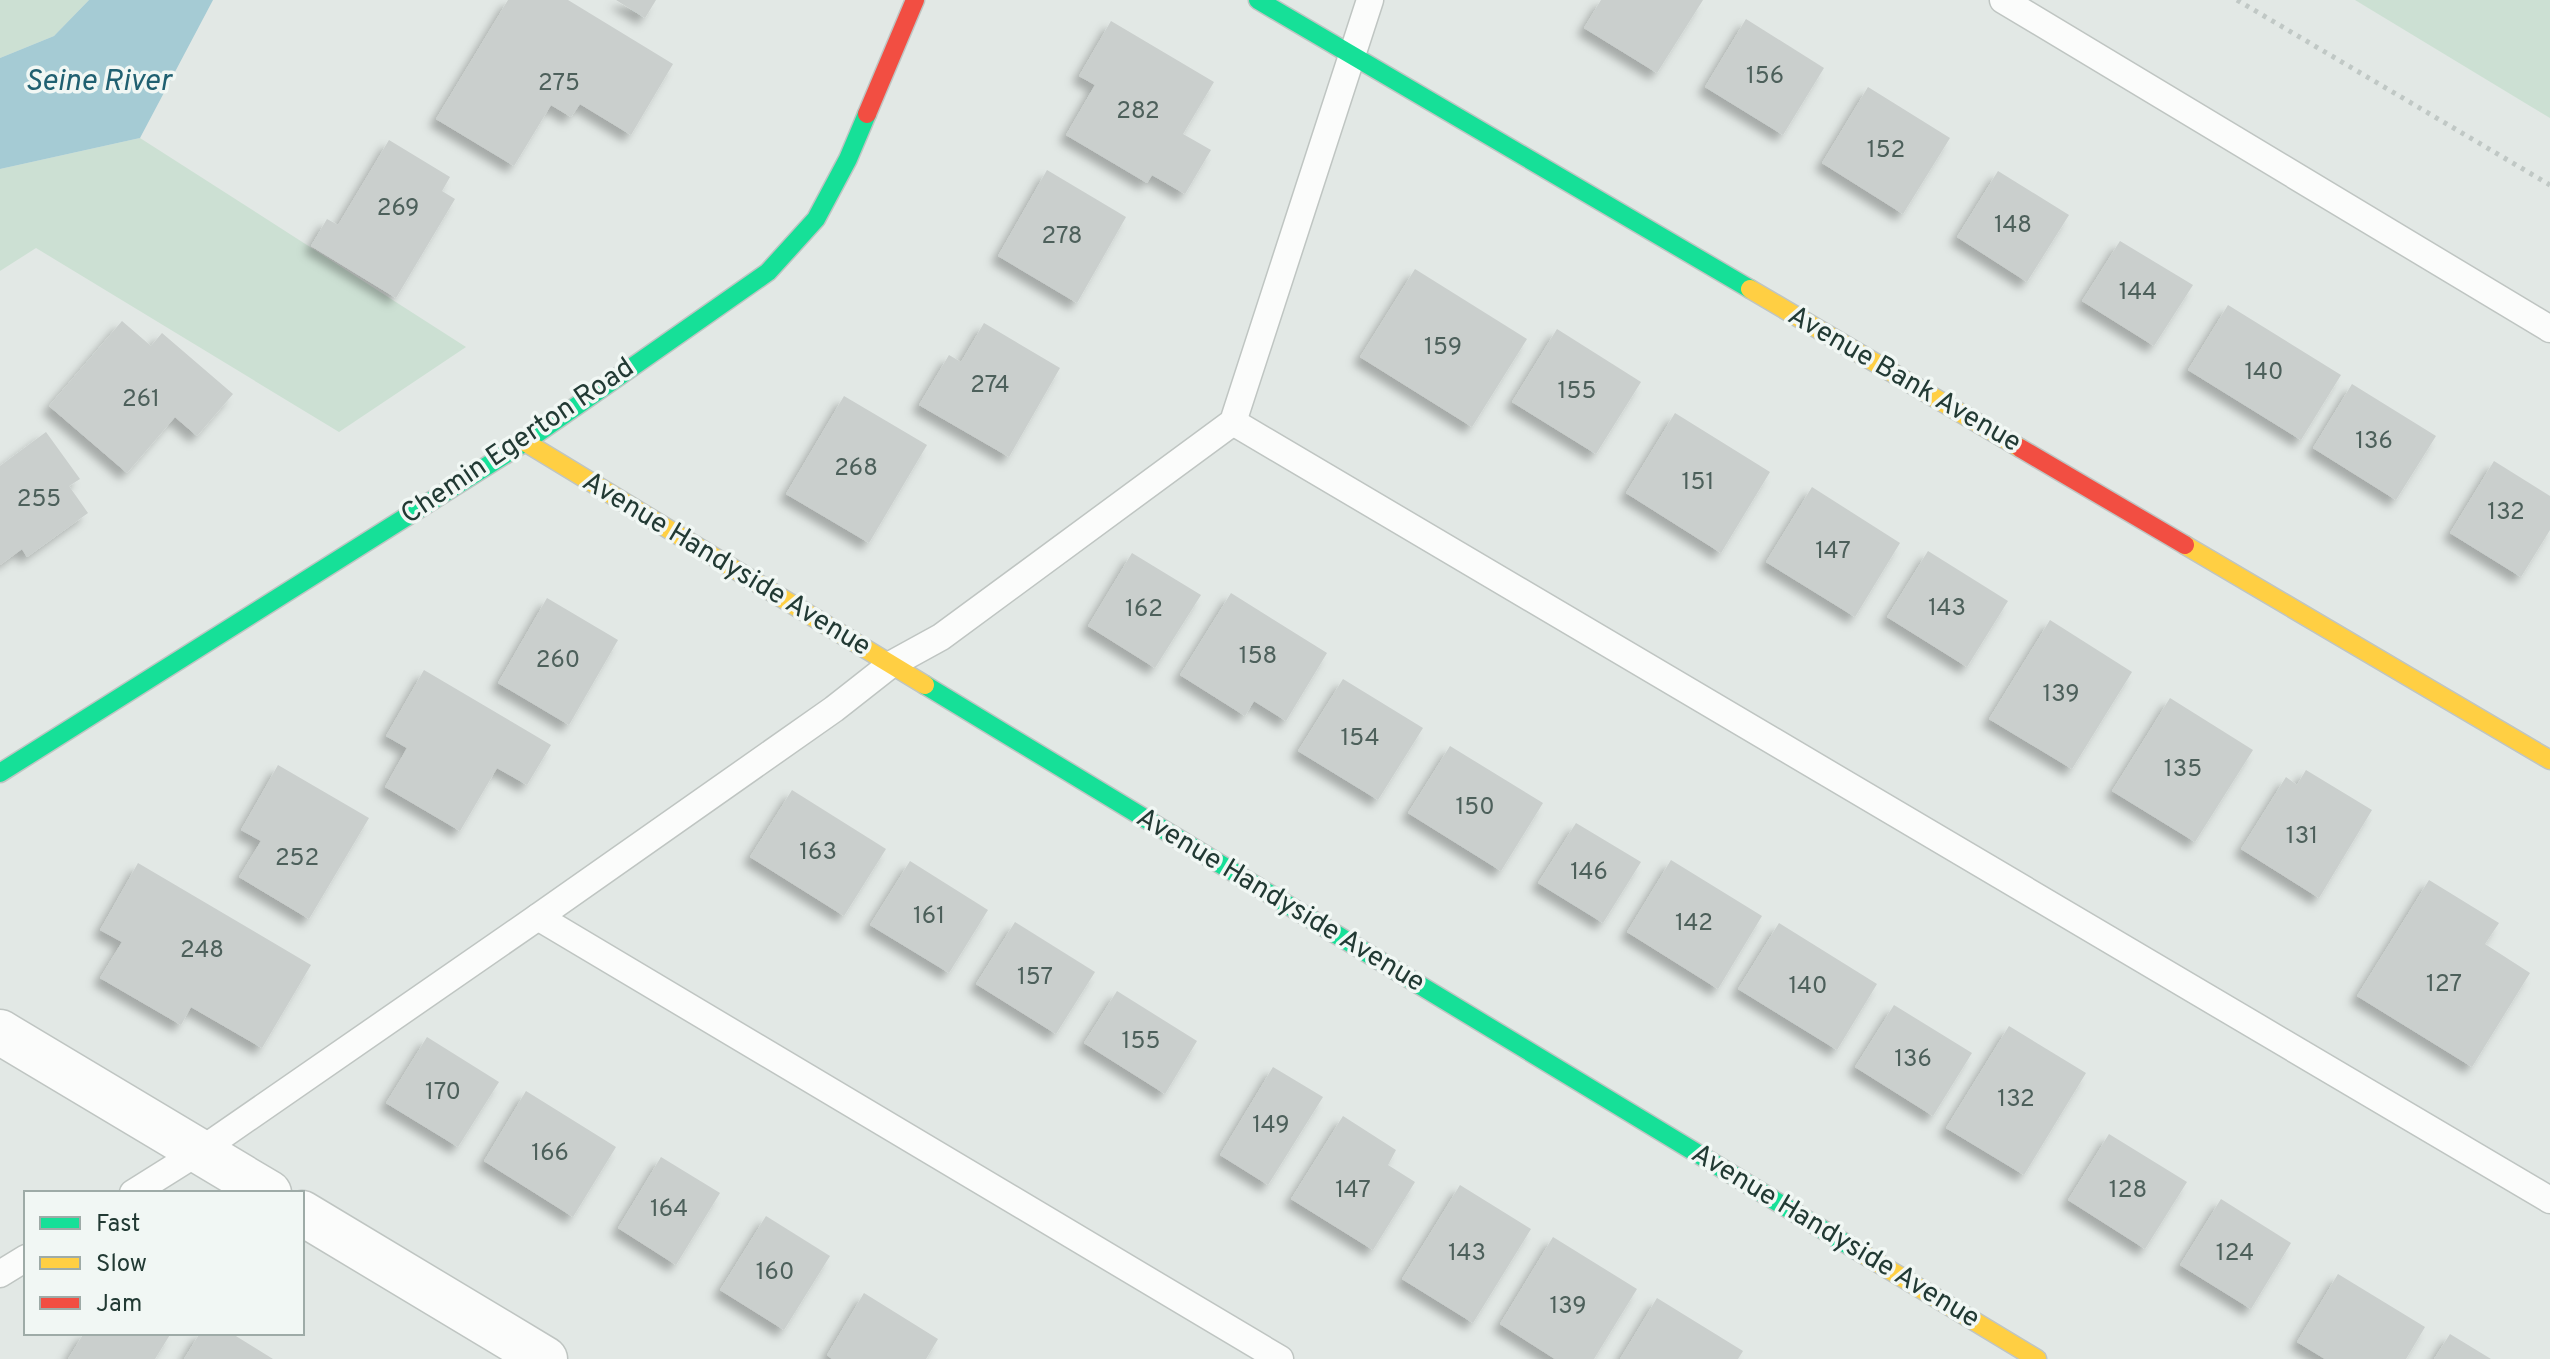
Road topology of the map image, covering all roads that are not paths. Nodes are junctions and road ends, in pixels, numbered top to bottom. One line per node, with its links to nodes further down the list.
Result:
1 (915, 0): 8 (street, Chemin Egerton Road)
2 (1258, 0): 5 (street, Avenue Bank Avenue)
3 (1370, 0): 5 (lane)
4 (2003, 0): 6 (lane)
5 (1351, 55): 7 (lane); 10 (street, Avenue Bank Avenue)
6 (2550, 329)
7 (1233, 422): 9 (lane); 17 (lane)
8 (525, 442): 9 (street, Avenue Handyside Avenue); 11 (street, Chemin Egerton Road)
9 (890, 665): 12 (lane); 23 (street, Avenue Handyside Avenue)
10 (2550, 760)
11 (0, 773)
12 (538, 917): 14 (lane); 22 (lane)
13 (0, 1032): 14 (street)
14 (200, 1151): 15 (lane); 16 (street)
15 (136, 1191)
16 (266, 1191)
17 (2550, 1200)
18 (304, 1214): 21 (street)
19 (24, 1259): 20 (lane)
20 (0, 1274)
21 (545, 1359)
22 (1280, 1359)
23 (2037, 1359)

